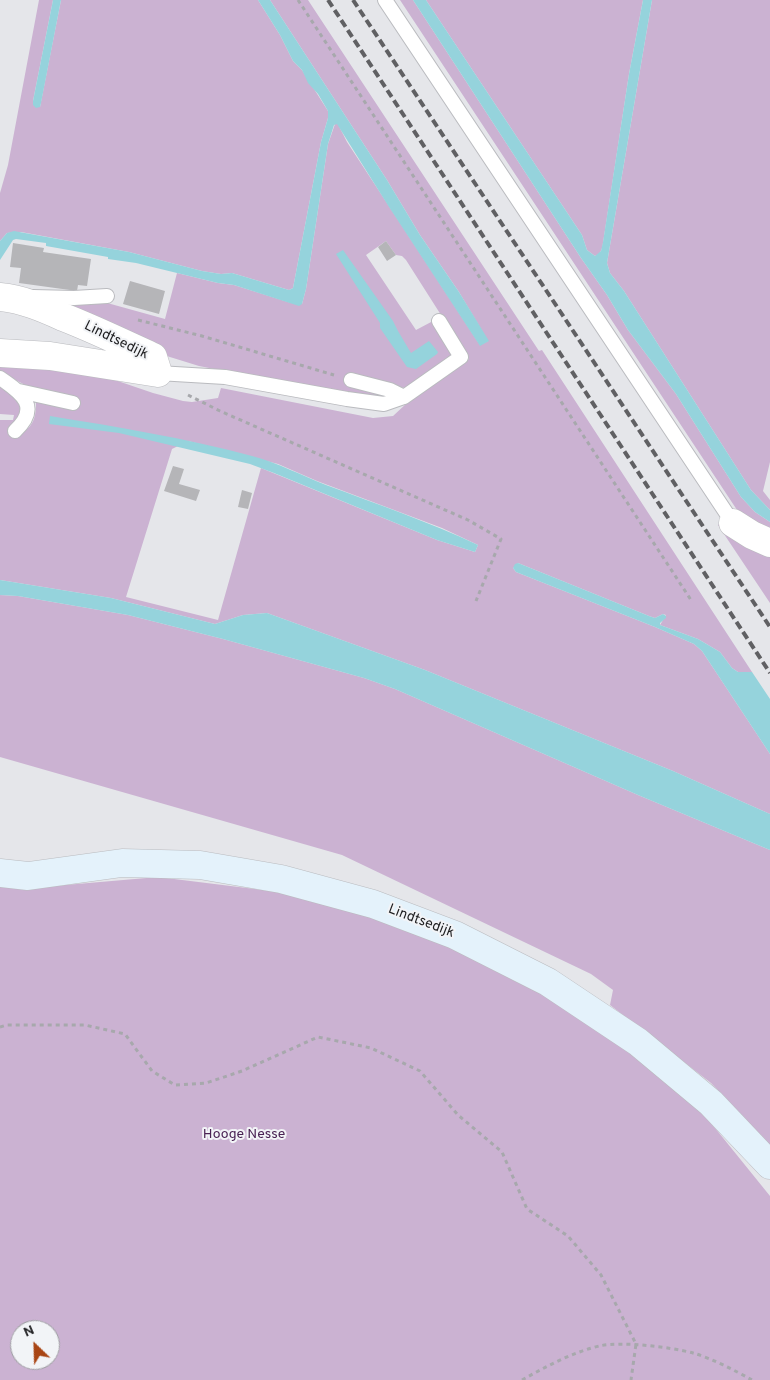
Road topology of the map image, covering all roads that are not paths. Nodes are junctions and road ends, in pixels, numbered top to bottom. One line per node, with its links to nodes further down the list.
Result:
1 (385, 0): 13 (lane)
2 (107, 296): 3 (lane)
3 (6, 298): 6 (street, Lindtsedijk)
4 (439, 321): 10 (lane)
5 (0, 353): 6 (street, Lindtsedijk)
6 (158, 372): 10 (lane)
7 (0, 378): 9 (lane)
8 (351, 380): 10 (lane)
9 (20, 391): 11 (lane); 12 (lane)
10 (404, 397)
11 (73, 403)
12 (14, 432)
13 (733, 523): 14 (street)
14 (770, 543)
15 (0, 873): 16 (street, Lindtsedijk)
16 (770, 1165)

